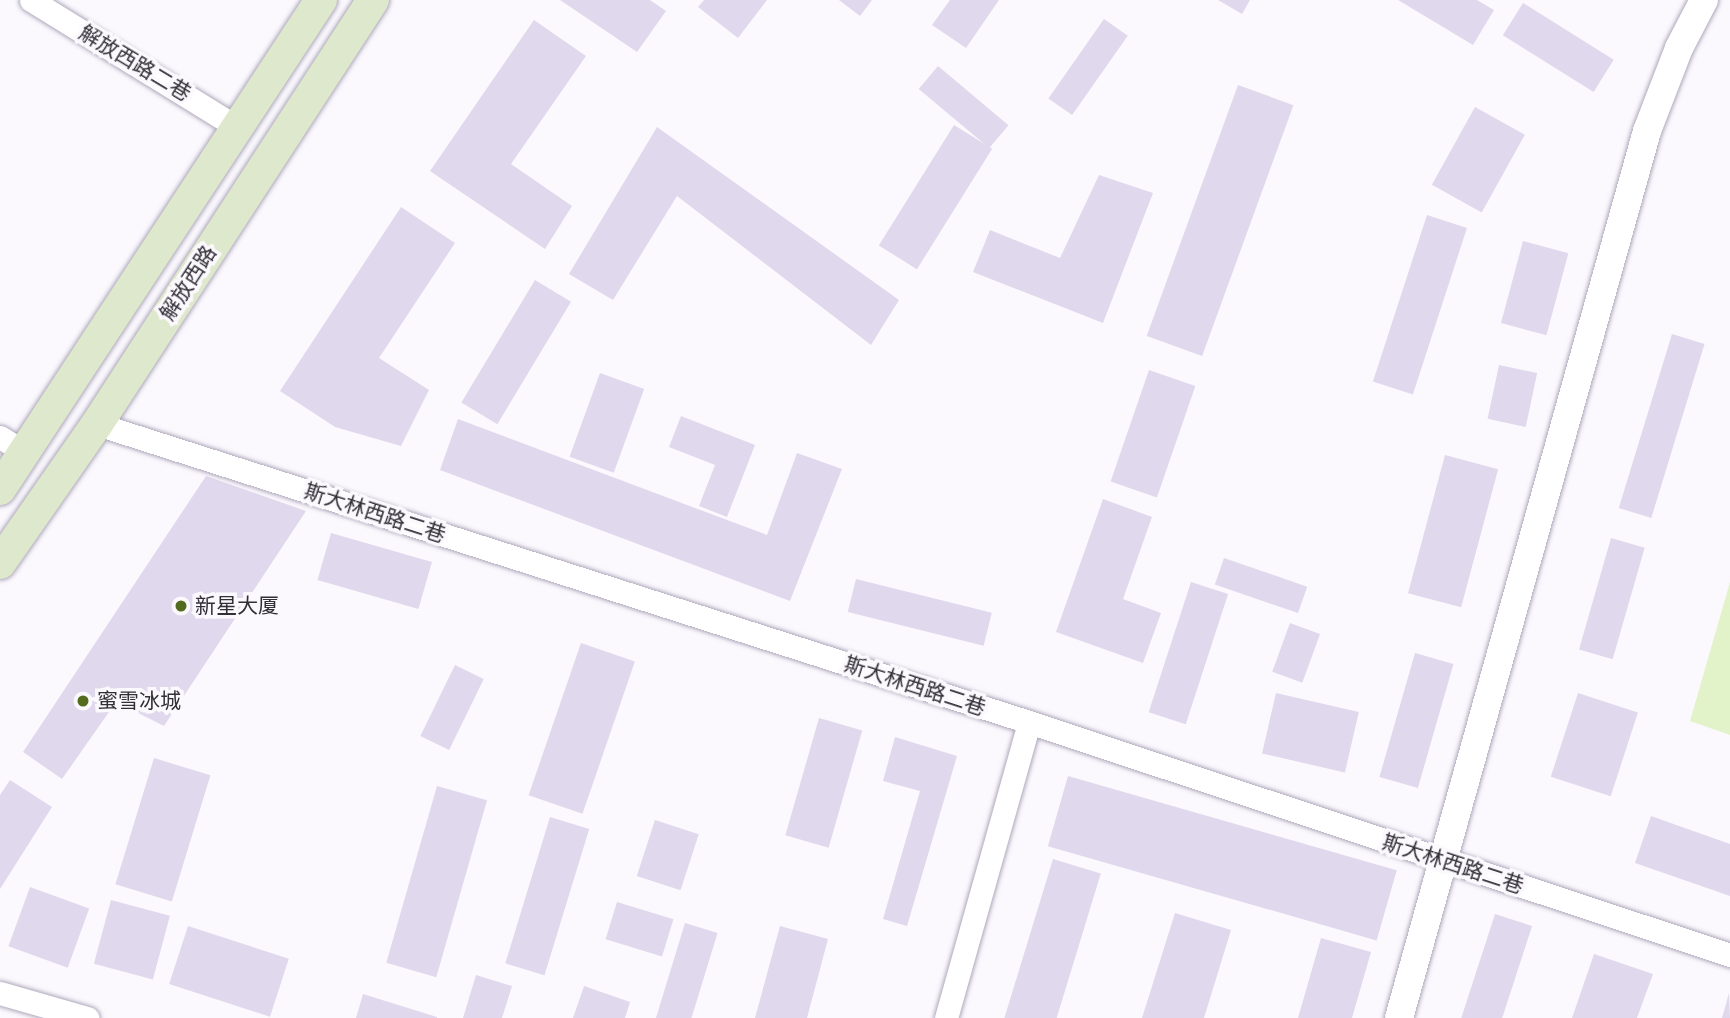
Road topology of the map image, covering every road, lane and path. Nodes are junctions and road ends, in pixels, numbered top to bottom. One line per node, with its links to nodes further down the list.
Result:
1 (31, 0): 5 (street, 解放西路二巷)
2 (321, 0): 5 (main road, 解放西路)
3 (373, 0): 6 (main road, 解放西路)
4 (1704, 0): 11 (street)
5 (238, 128): 7 (main road, 解放西路)
6 (97, 424): 9 (main road, 解放西路); 10 (street, 斯大林西路二巷)
7 (13, 445): 8 (main road, 解放西路)
8 (0, 489)
9 (0, 563)
10 (1029, 722): 11 (street, 斯大林西路二巷); 15 (street)
11 (1441, 860): 12 (street, 斯大林西路二巷); 16 (street)
12 (1730, 955)
13 (0, 993): 14 (street)
14 (87, 1018)
15 (946, 1018)
16 (1398, 1018)

